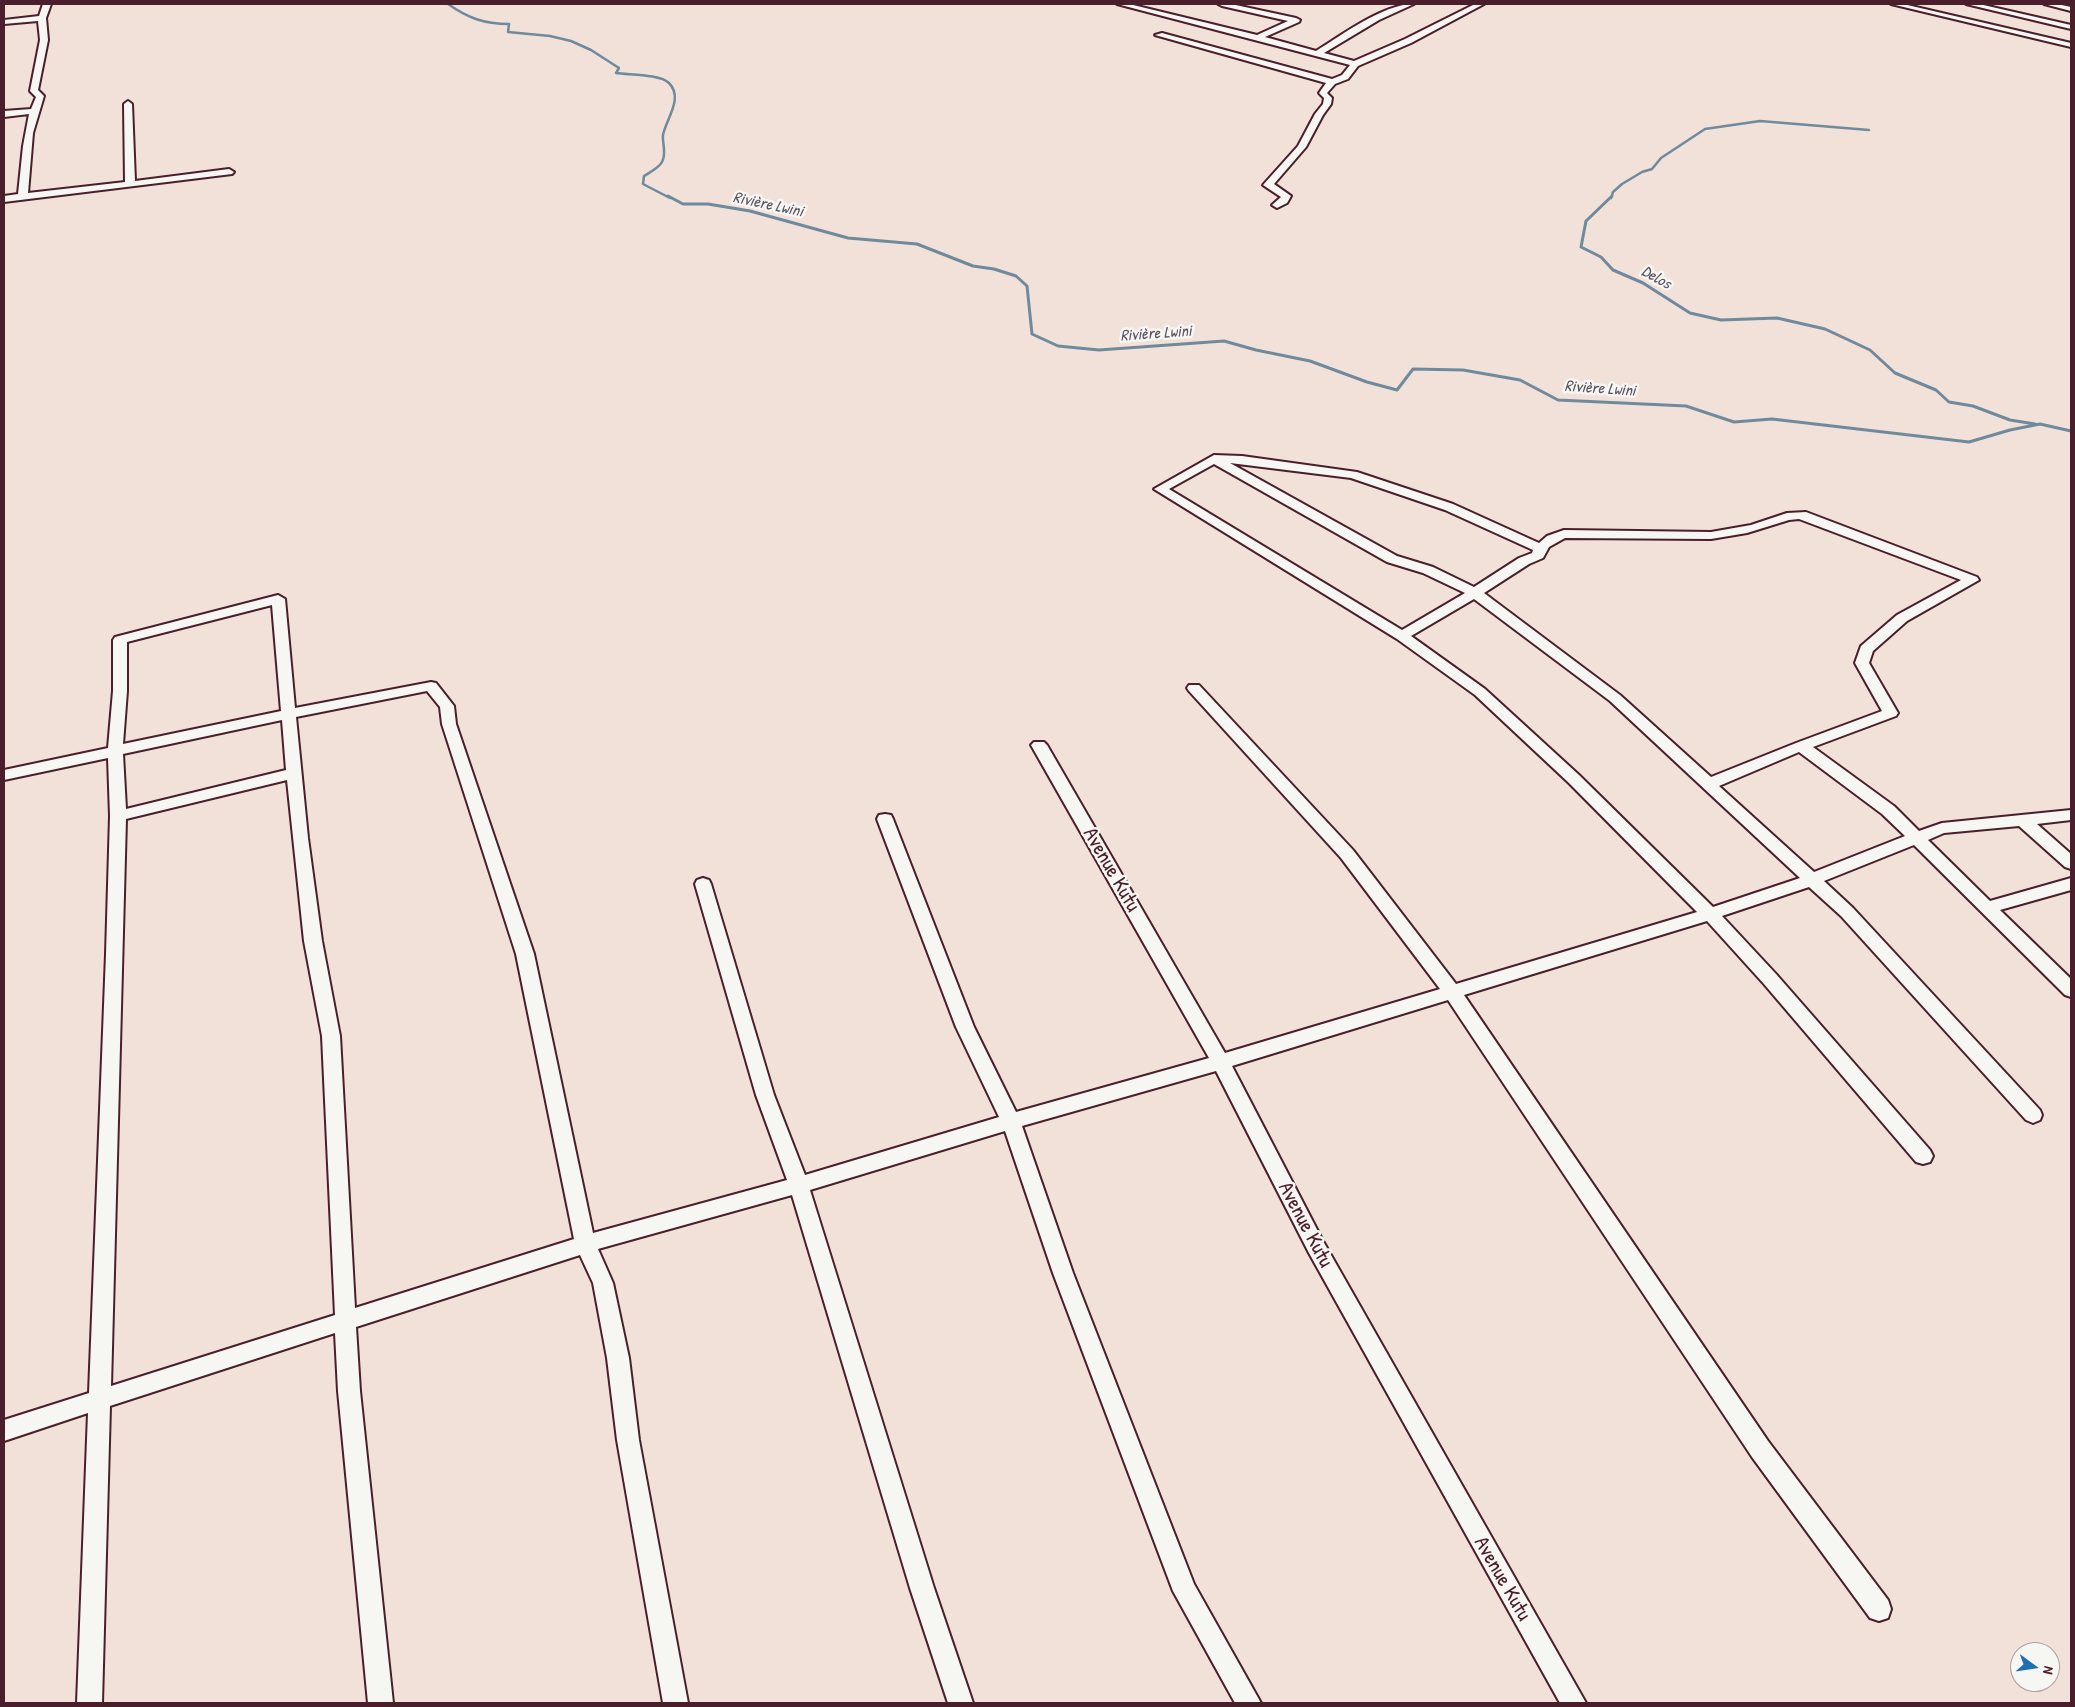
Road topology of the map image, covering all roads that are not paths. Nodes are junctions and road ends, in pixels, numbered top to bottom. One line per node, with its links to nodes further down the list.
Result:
1 (47, 4): 10 (street)
2 (1121, 4): 14 (street)
3 (1222, 4): 14 (street)
4 (1410, 4): 17 (street)
5 (1480, 4): 18 (street)
6 (1895, 4): 15 (street)
7 (1970, 4): 12 (street)
8 (2048, 4): 9 (street)
9 (2071, 9)
10 (42, 18): 11 (street); 21 (street)
11 (4, 22)
12 (2071, 27)
13 (1160, 35): 16 (street)
14 (1259, 38): 16 (street); 17 (street)
15 (2071, 45)
16 (1226, 53): 19 (street)
17 (1318, 53): 18 (street)
18 (1355, 64): 19 (street)
19 (1332, 82): 27 (street)
20 (128, 104): 24 (street)
21 (34, 110): 22 (street); 25 (street)
22 (4, 114)
23 (229, 172): 24 (street)
24 (130, 184): 25 (street)
25 (23, 197): 26 (street)
26 (4, 200)
27 (1277, 205)
28 (1214, 460): 29 (street); 30 (street); 31 (street)
29 (1540, 548): 30 (street); 35 (street)
30 (1475, 593): 31 (street); 39 (street)
31 (1402, 636): 50 (street)
32 (1194, 688): 52 (street)
33 (288, 714): 36 (street); 36 (street); 37 (street); 58 (street)
34 (1039, 745): 53 (street, Avenue Kutu)
35 (1801, 746): 39 (street); 44 (street)
36 (115, 752): 38 (street); 41 (street)
37 (293, 773): 41 (street); 59 (street)
38 (4, 775)
39 (1709, 784): 46 (street)
40 (2071, 815): 42 (street)
41 (118, 816): 60 (street)
42 (2022, 819): 44 (street); 45 (street)
43 (885, 820): 55 (street)
44 (1917, 839): 46 (street); 49 (street)
45 (2071, 864)
46 (1811, 880): 50 (street); 54 (street)
47 (703, 884): 57 (street)
48 (2071, 884): 49 (street)
49 (1986, 908): 51 (street)
50 (1710, 914): 52 (street); 56 (street)
51 (2071, 990)
52 (1452, 992): 53 (street); 62 (street)
53 (1221, 1062): 55 (street); 68 (street, Avenue Kutu)
54 (2034, 1115)
55 (1011, 1121): 57 (street); 67 (street)
56 (1923, 1156)
57 (799, 1185): 58 (street); 66 (street)
58 (585, 1244): 59 (street); 65 (street)
59 (347, 1320): 60 (street); 64 (street)
60 (98, 1401): 61 (street); 63 (street)
61 (4, 1430)
62 (1879, 1609)
63 (89, 1703)
64 (381, 1703)
65 (676, 1703)
66 (961, 1703)
67 (1249, 1703)
68 (1574, 1703)

